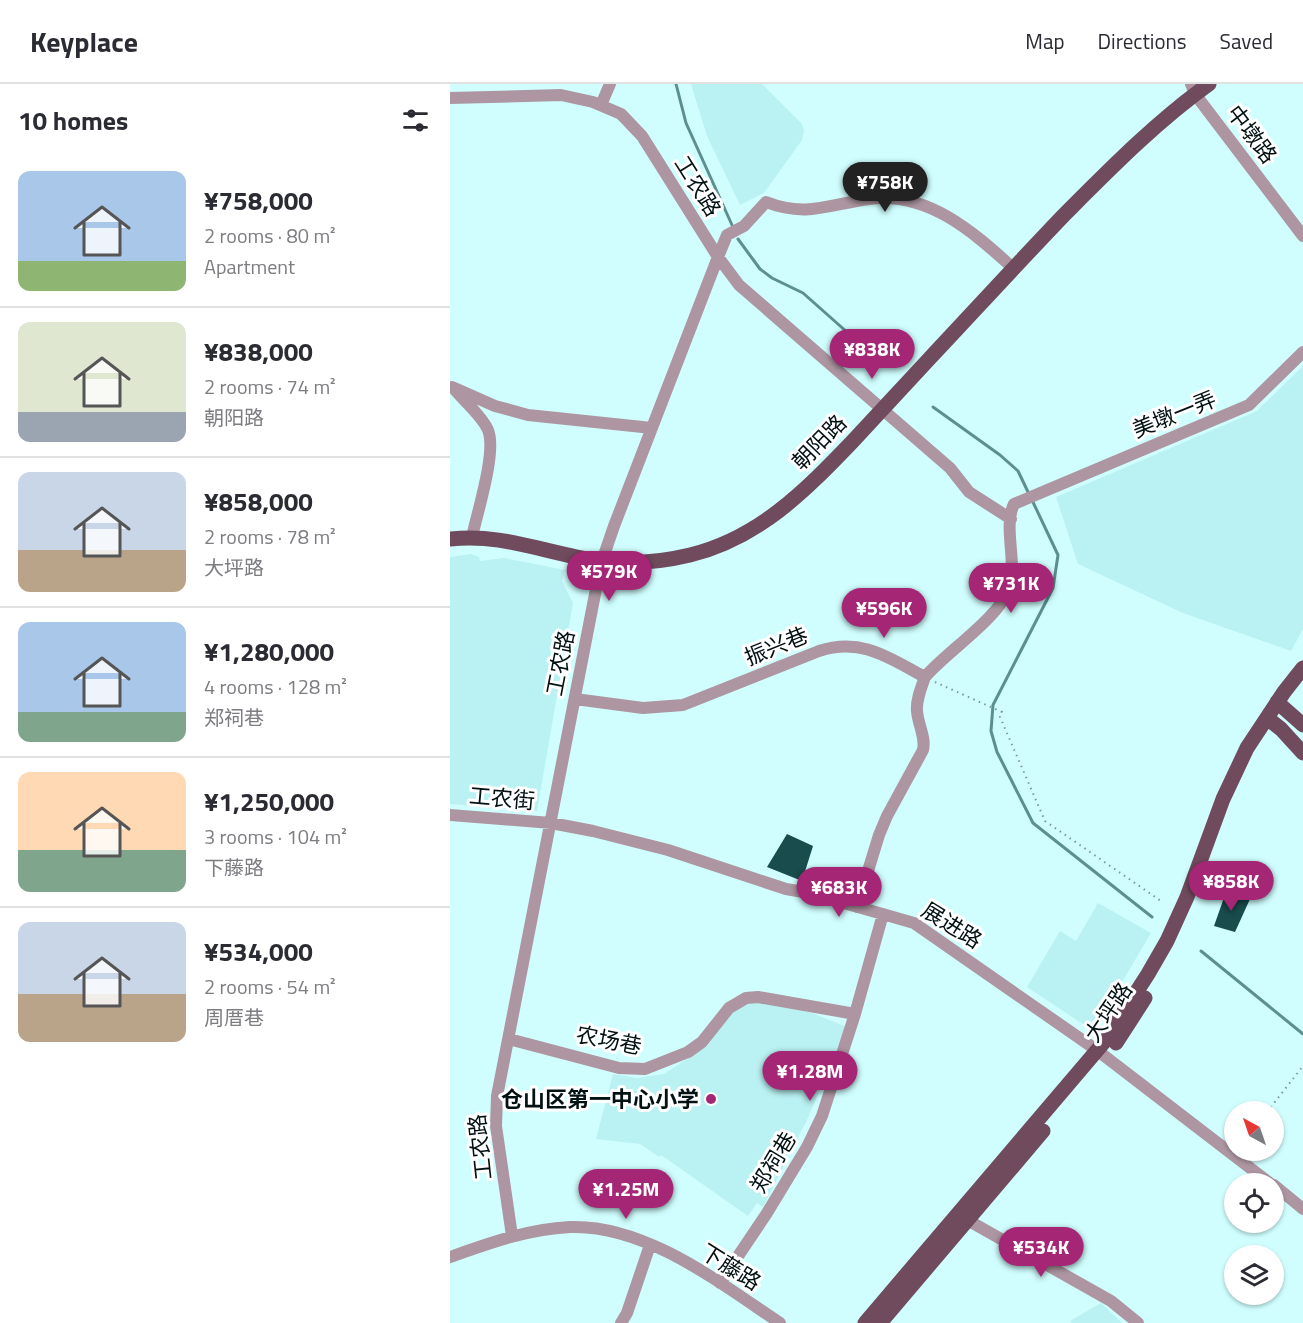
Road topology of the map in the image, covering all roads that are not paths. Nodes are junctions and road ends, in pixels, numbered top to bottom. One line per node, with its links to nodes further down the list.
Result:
1 (610, 84): 5 (street)
2 (1209, 84): 3 (main road, 朝阳路)
3 (1193, 89): 6 (street, 中墩路); 8 (main road, 朝阳路)
4 (450, 98): 5 (street, 工农路)
5 (601, 105): 7 (street, 工农路)
6 (1303, 236)
7 (718, 257): 8 (street); 11 (street); 12 (street, 工农路)
8 (1013, 268): 11 (main road, 朝阳路)
9 (1303, 352): 13 (street, 美墩一弄)
10 (451, 386): 12 (street); 14 (street)
11 (883, 409): 13 (street); 16 (main road, 朝阳路)
12 (652, 428): 16 (street, 工农路)
13 (1011, 519): 18 (street)
14 (472, 537): 15 (main road, 朝阳路); 16 (main road, 朝阳路)
15 (450, 539)
16 (602, 561): 20 (street, 工农路)
17 (1303, 668): 21 (main road)
18 (925, 677): 20 (street, 振兴巷); 27 (street)
19 (1303, 683): 21 (main road)
20 (575, 699): 26 (street, 工农路)
21 (1281, 704): 22 (main road); 23 (main road)
22 (1270, 721): 24 (main road); 31 (main road)
23 (1303, 725)
24 (1303, 753)
25 (450, 815): 26 (street, 工农街)
26 (551, 823): 27 (street, 展进路); 30 (street, 工农路)
27 (857, 907): 28 (street, 展进路)
28 (884, 914): 29 (street, 郑祠巷); 31 (street, 展进路)
29 (855, 1014): 30 (street, 农场巷); 39 (street, 郑祠巷)
30 (509, 1039): 36 (street, 工农路)
31 (1102, 1053): 32 (street, 展进路); 35 (main road)
32 (1258, 1173)
33 (1284, 1194): 34 (street, 展进路)
34 (1303, 1209)
35 (963, 1217): 42 (main road); 43 (main road); 44 (street)
36 (512, 1236): 37 (street, 下藤路); 38 (street, 下藤路)
37 (650, 1245): 39 (street, 下藤路); 40 (street)
38 (450, 1257)
39 (720, 1283): 41 (street, 下藤路)
40 (621, 1323)
41 (780, 1323)
42 (865, 1323)
43 (880, 1323)
44 (1138, 1323)

